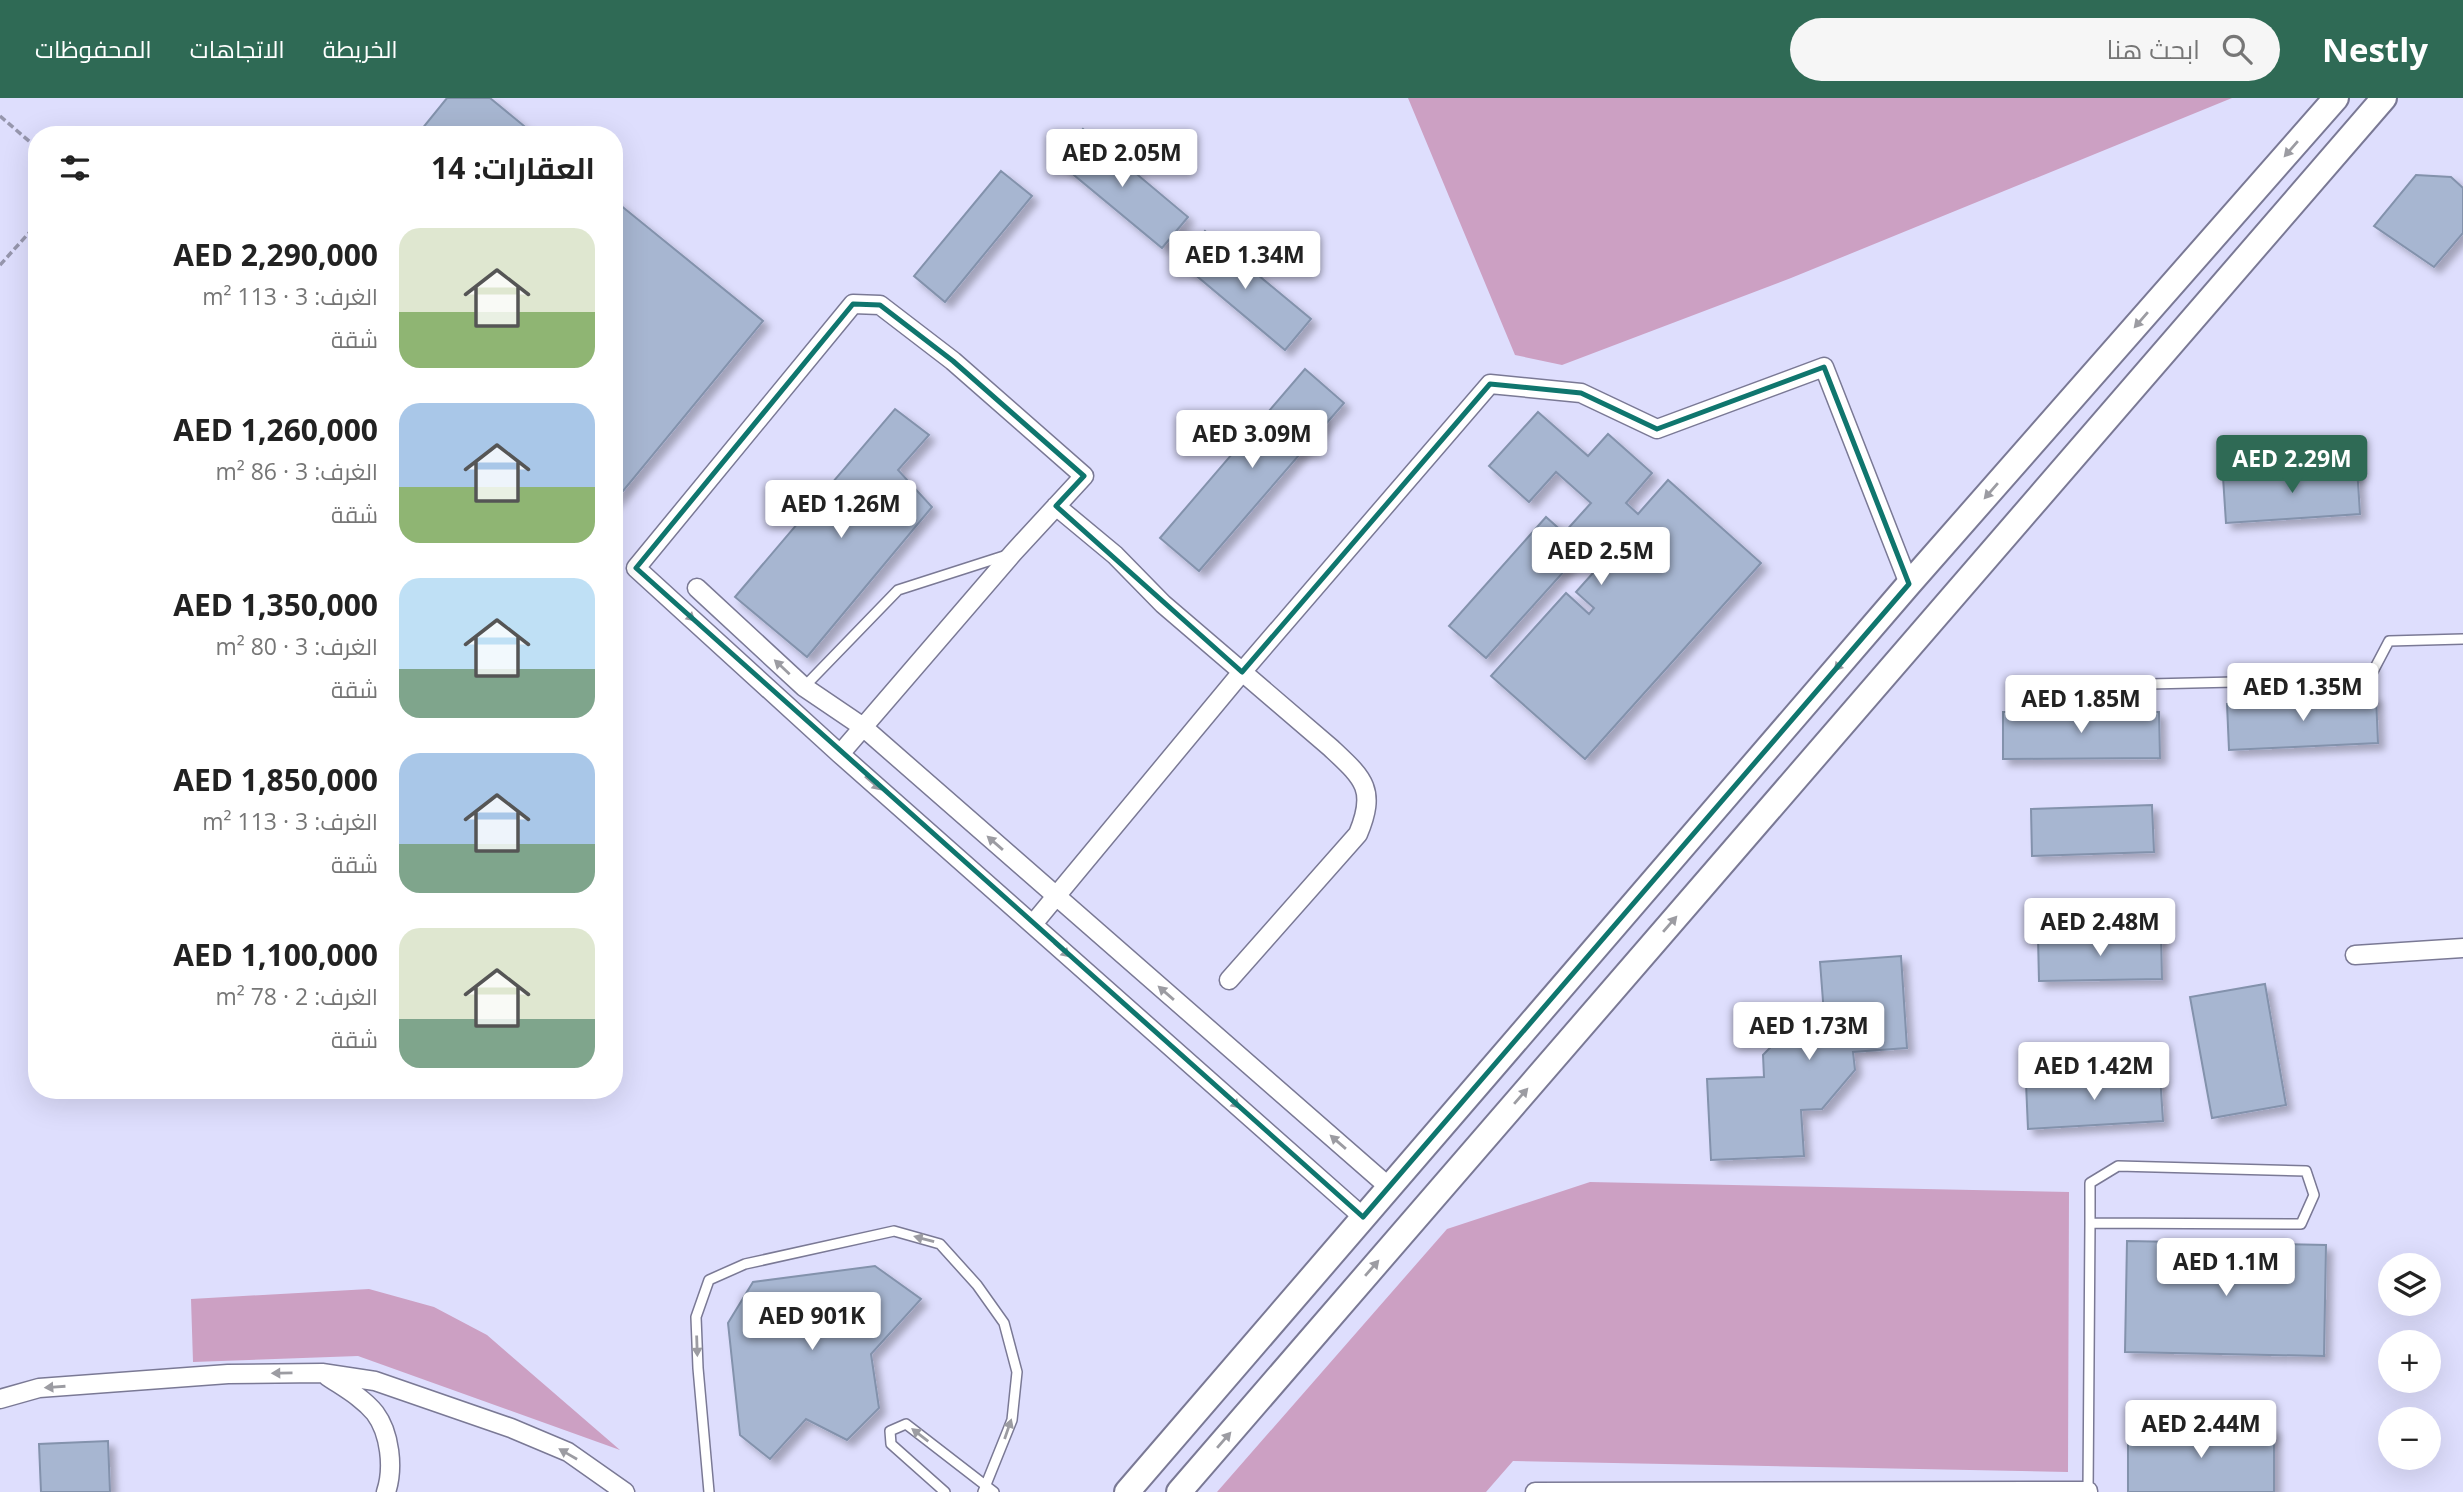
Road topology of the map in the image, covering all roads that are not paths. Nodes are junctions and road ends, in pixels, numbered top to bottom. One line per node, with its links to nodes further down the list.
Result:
1 (2336, 98): 5 (main road, one-way to 5)
2 (2384, 98): 30 (main road, one-way to 2)
3 (1056, 506): 4 (street); 8 (street); 12 (street, one-way to 12)
4 (1013, 553): 9 (lane); 11 (street)
5 (1909, 584): 8 (street); 18 (main road, one-way to 18)
6 (697, 588): 9 (street, one-way to 6)
7 (2463, 639): 10 (lane)
8 (1242, 672): 13 (street); 17 (street)
9 (804, 687): 11 (street)
10 (2022, 687)
11 (863, 727): 12 (street); 13 (street, one-way to 11)
12 (841, 754): 14 (street, one-way to 14)
13 (1056, 896): 14 (street); 18 (street, one-way to 13)
14 (1033, 924): 19 (street, one-way to 19)
15 (2463, 948): 16 (street)
16 (2355, 955)
17 (1229, 980)
18 (1389, 1187): 19 (main road)
19 (1363, 1217): 29 (main road)
20 (2090, 1223): 20 (lane); 24 (lane)
21 (322, 1373): 22 (street, one-way to 22); 25 (street); 26 (street, one-way to 21)
22 (0, 1399)
23 (987, 1490): 27 (lane, one-way to 27); 28 (lane, one-way to 28)
24 (2088, 1491): 31 (street)
25 (386, 1492)
26 (625, 1492)
27 (709, 1492)
28 (945, 1492)
29 (1127, 1492)
30 (1179, 1492)
31 (1535, 1492)

